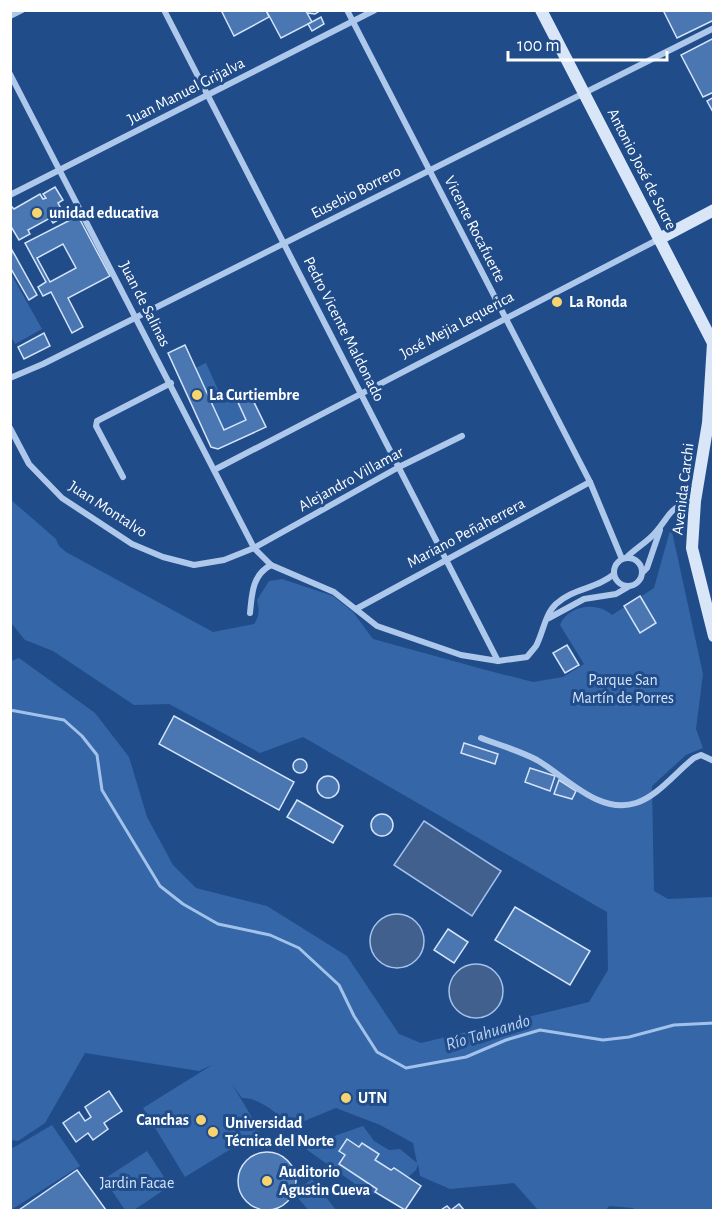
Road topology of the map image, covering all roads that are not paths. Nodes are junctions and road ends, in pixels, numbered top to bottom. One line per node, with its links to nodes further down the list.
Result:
1 (22, 10): 6 (street)
2 (164, 10): 11 (street, Pedro Vicente Maldonado)
3 (347, 10): 7 (street, Vicente Rocafuerte)
4 (375, 10): 7 (street, Juan Manuel Grijalva)
5 (541, 10): 10 (street, Antonio José de Sucre)
6 (10, 16)
7 (353, 21): 11 (street, Juan Manuel Grijalva); 13 (street, Vicente Rocafuerte)
8 (714, 28): 10 (street, Eusebio Borrero)
9 (10, 74): 12 (street, Juan de Salinas)
10 (583, 93): 13 (street, Eusebio Borrero); 16 (street, Antonio José de Sucre)
11 (207, 95): 12 (street, Juan Manuel Grijalva); 17 (street, Pedro Vicente Maldonado)
12 (60, 170): 14 (street, Juan Manuel Grijalva); 18 (street, Juan de Salinas)
13 (429, 170): 17 (street, Eusebio Borrero); 19 (street, Vicente Rocafuerte)
14 (10, 195)
15 (714, 210): 16 (street, José Mejia Lequerica)
16 (659, 239): 19 (street, José Mejia Lequerica); 20 (street, Antonio José de Sucre)
17 (284, 243): 18 (street, Eusebio Borrero); 23 (street, Pedro Vicente Maldonado)
18 (136, 317): 21 (street, Eusebio Borrero); 22 (street, Juan de Salinas)
19 (506, 318): 23 (street, José Mejia Lequerica); 29 (street, Vicente Rocafuerte)
20 (713, 343): 30 (street, Avenida Carchi)
21 (10, 378)
22 (171, 383): 27 (street, Juan de Salinas); 28 (street)
23 (362, 393): 26 (street, Pedro Vicente Maldonado); 27 (street, José Mejia Lequerica)
24 (10, 429): 32 (street, Juan Montalvo)
25 (462, 436): 26 (street, Alejandro Villamar)
26 (399, 467): 32 (street, Alejandro Villamar); 33 (street, Pedro Vicente Maldonado)
27 (216, 470): 32 (street, Juan de Salinas)
28 (123, 477)
29 (590, 482): 33 (street, Mariano Peñaherrera); 34 (street, Vicente Rocafuerte)
30 (695, 501): 31 (street); 42 (street, Avenida Carchi)
31 (660, 527): 34 (street); 36 (street)
32 (255, 548): 35 (street, Juan de Salinas)
33 (447, 558): 39 (street, Mariano Peñaherrera); 43 (street, Pedro Vicente Maldonado)
34 (624, 559): 36 (street); 37 (street)
35 (271, 565): 39 (street); 40 (street)
36 (642, 573): 38 (street)
37 (614, 574): 38 (street); 41 (street)
38 (628, 586): 41 (street)
39 (356, 609): 43 (street)
40 (250, 613)
41 (548, 618): 43 (street)
42 (714, 636)
43 (498, 661)
44 (481, 738): 45 (street)
45 (714, 761)

